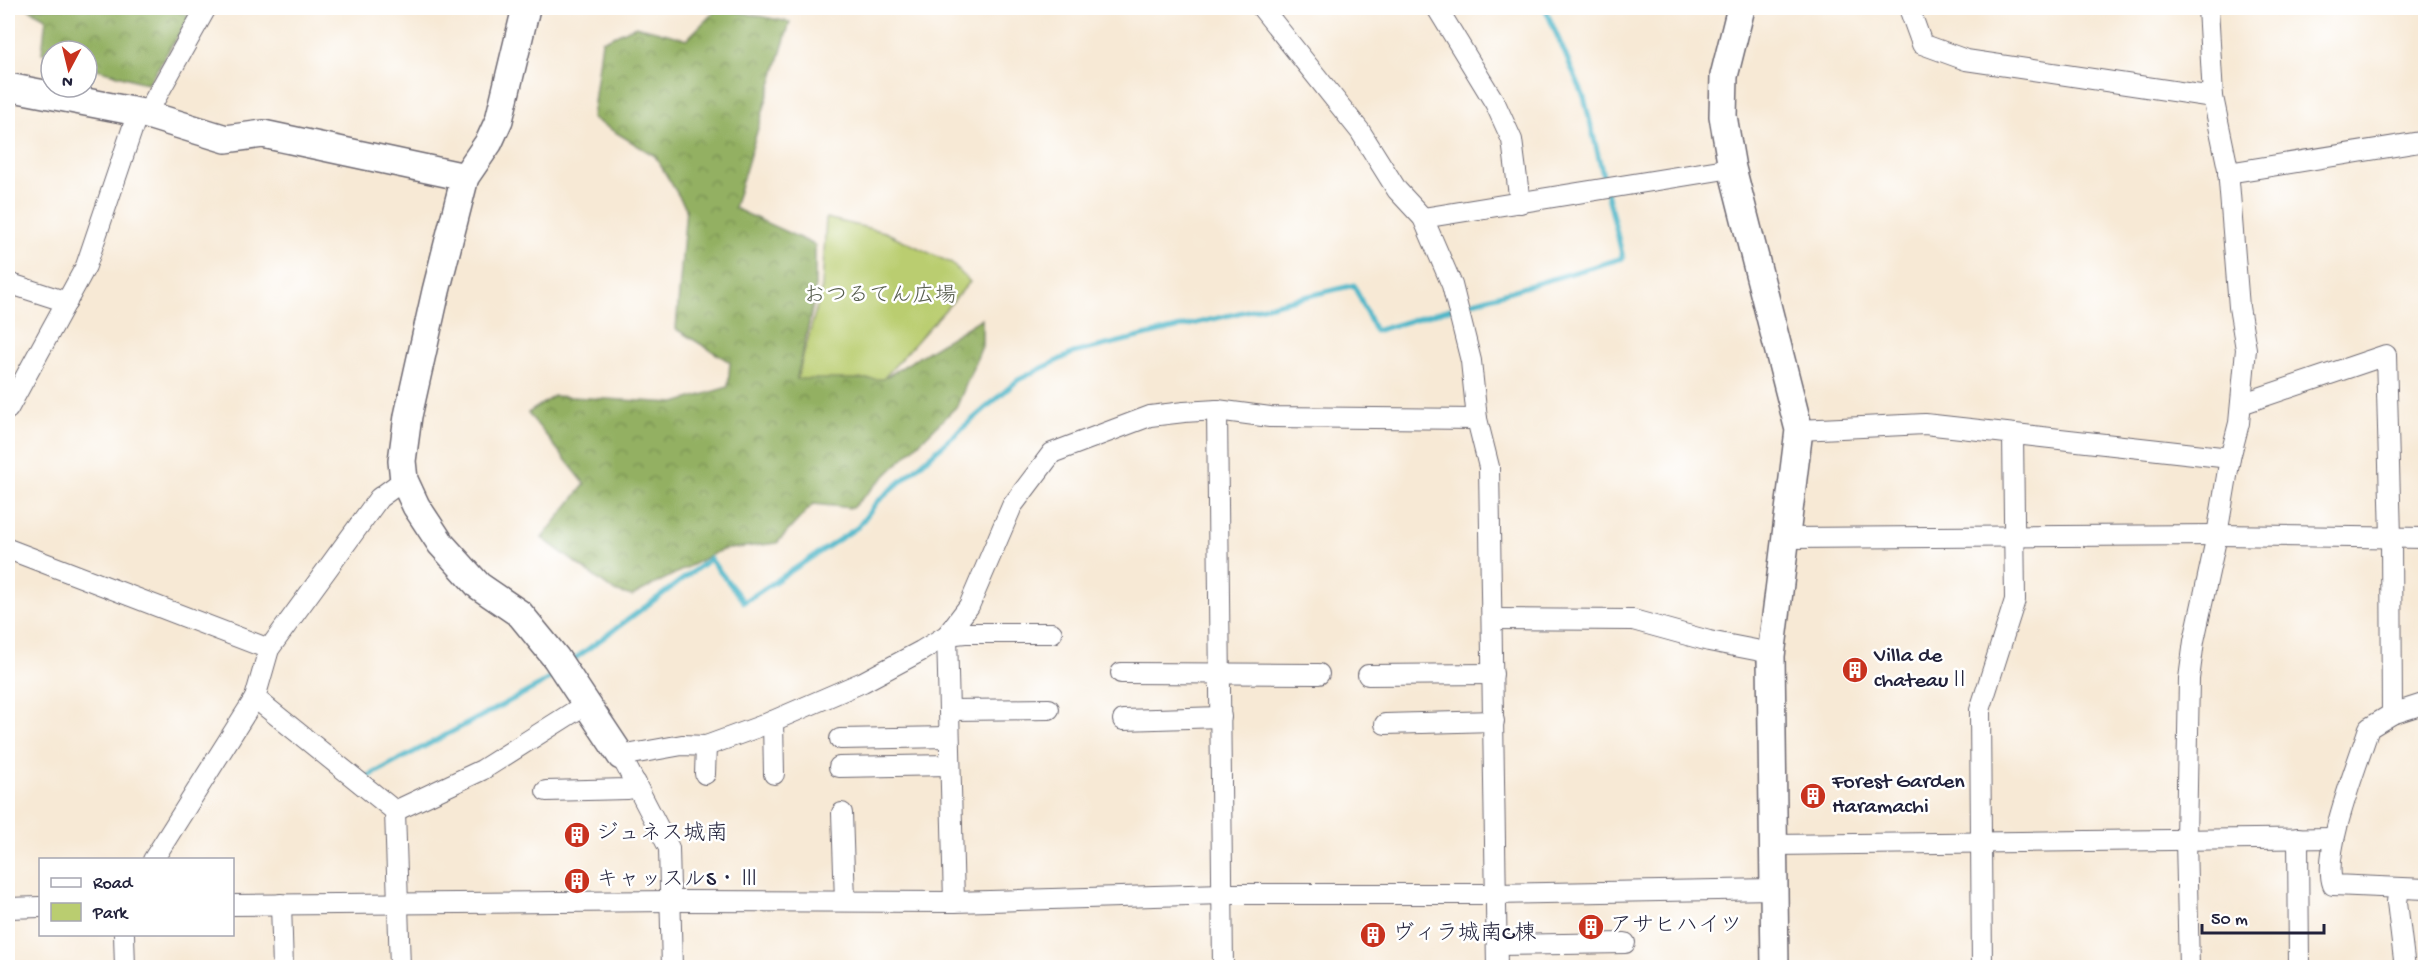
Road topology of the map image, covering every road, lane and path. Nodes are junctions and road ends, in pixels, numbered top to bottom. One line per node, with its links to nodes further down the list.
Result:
1 (206, 8): 10 (street)
2 (526, 8): 14 (street)
3 (1262, 8): 16 (street)
4 (1437, 8): 15 (street)
5 (1741, 8): 12 (street)
6 (1909, 8): 9 (street)
7 (2208, 8): 9 (street)
8 (8, 87): 10 (street)
9 (2213, 97): 13 (street)
10 (142, 114): 14 (street); 18 (street)
11 (2426, 141): 13 (street)
12 (1732, 168): 15 (street); 23 (street)
13 (2228, 173): 19 (street)
14 (465, 177): 26 (street)
15 (1520, 202): 16 (street)
16 (1423, 219): 22 (street)
17 (8, 283): 18 (street)
18 (67, 302): 20 (street)
19 (2241, 404): 25 (street); 29 (street)
20 (8, 409)
21 (1217, 410): 22 (street); 35 (street); 39 (street)
22 (1477, 419): 33 (street)
23 (1799, 430): 24 (street); 30 (street)
24 (2013, 434): 25 (street); 28 (street)
25 (2230, 458): 27 (street)
26 (404, 480): 36 (street); 45 (street)
27 (2217, 535): 28 (street); 29 (street); 68 (street)
28 (2014, 537): 30 (street); 69 (street)
29 (2391, 537): 31 (street); 48 (street)
30 (1787, 538): 37 (street)
31 (2426, 538)
32 (8, 549): 36 (street)
33 (1493, 619): 37 (street); 41 (street)
34 (1052, 633): 35 (street)
35 (947, 635): 47 (street); 51 (street)
36 (269, 649): 43 (street)
37 (1771, 653): 70 (street)
38 (1121, 673): 39 (street)
39 (1220, 673): 40 (street); 49 (street)
40 (1319, 674)
41 (1493, 674): 42 (street); 52 (street)
42 (1368, 675)
43 (255, 698): 64 (street); 71 (street)
44 (2426, 703): 48 (street)
45 (586, 704): 57 (street); 64 (street)
46 (1048, 709): 47 (street)
47 (949, 710): 54 (street)
48 (2392, 714): 67 (street)
49 (1221, 717): 50 (street); 75 (street)
50 (1123, 720)
51 (773, 721): 56 (street); 61 (street)
52 (1494, 721): 53 (street); 76 (street)
53 (1385, 724)
54 (949, 737): 55 (street); 58 (street)
55 (840, 739)
56 (706, 746): 57 (street); 60 (street)
57 (621, 756): 62 (street)
58 (950, 765): 59 (street); 79 (street)
59 (839, 767)
60 (705, 774)
61 (774, 774)
62 (636, 783): 63 (street); 77 (street)
63 (546, 791)
64 (395, 811): 81 (street)
65 (842, 813): 78 (street)
66 (2298, 838): 67 (street); 68 (street); 97 (street)
67 (2334, 838): 73 (street)
68 (2186, 840): 69 (street); 96 (street)
69 (1981, 842): 70 (street); 95 (street)
70 (1774, 845): 72 (street)
71 (154, 858)
72 (1774, 889): 76 (street); 94 (street)
73 (2399, 889): 74 (street); 98 (street)
74 (2426, 889)
75 (1223, 894): 76 (street); 79 (street); 92 (street)
76 (1496, 894): 87 (street)
77 (672, 901): 78 (street); 81 (street); 91 (street)
78 (845, 901): 79 (street)
79 (954, 902)
80 (281, 904): 81 (street); 82 (street); 89 (street)
81 (398, 904): 90 (street)
82 (234, 905)
83 (39, 907): 84 (street)
84 (8, 908)
85 (124, 936): 88 (street)
86 (1625, 943): 87 (street)
87 (1497, 945): 93 (street)
88 (125, 968)
89 (283, 968)
90 (400, 968)
91 (672, 968)
92 (1224, 968)
93 (1497, 968)
94 (1775, 968)
95 (1982, 968)
96 (2189, 968)
97 (2299, 968)
98 (2404, 968)

